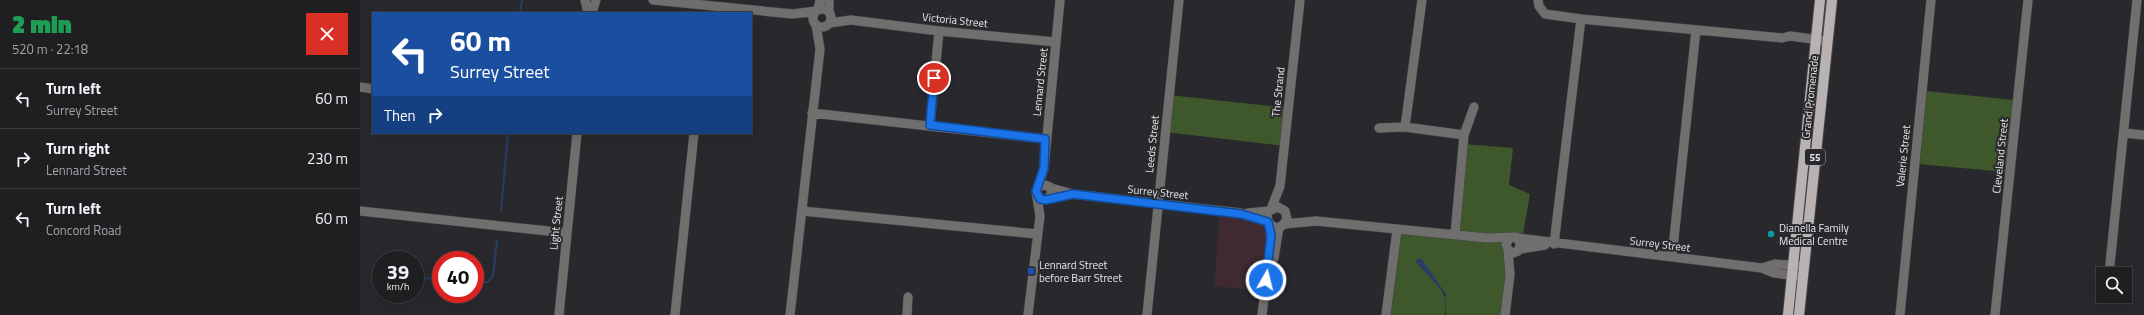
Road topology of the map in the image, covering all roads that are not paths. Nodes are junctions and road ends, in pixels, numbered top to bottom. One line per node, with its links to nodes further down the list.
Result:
1 (585, 0): 17 (street)
2 (596, 0): 18 (street)
3 (653, 0): 16 (street)
4 (820, 0): 19 (street)
5 (829, 0): 20 (street)
6 (1060, 0): 24 (street, Lennard Street)
7 (1179, 0): 46 (street, Leeds Street)
8 (1300, 0): 42 (street, The Strand)
9 (1422, 0): 33 (street)
10 (1538, 0): 21 (street)
11 (1820, 0): 25 (main road, Grand Promenade / 55)
12 (1832, 0): 26 (main road, Grand Promenade / 55)
13 (1931, 0): 81 (street, Valerie Street)
14 (2028, 0): 82 (street, Cleveland Street)
15 (2137, 0): 37 (street)
16 (707, 7): 19 (street)
17 (588, 12)
18 (592, 12)
19 (816, 17): 20 (street); 20 (street); 27 (street)
20 (829, 19): 23 (street, Victoria Street); 27 (street)
21 (1581, 19): 22 (street); 61 (street)
22 (1696, 30): 25 (street); 63 (street)
23 (939, 31): 24 (street, Victoria Street); 32 (street)
24 (1056, 42): 40 (street, Lennard Street)
25 (1816, 42): 26 (street); 65 (main road, Grand Promenade / 55)
26 (1827, 44): 66 (main road, Grand Promenade / 55)
27 (820, 49): 31 (street)
28 (360, 87): 29 (street)
29 (372, 89)
30 (1474, 107): 38 (street)
31 (812, 113): 32 (street); 49 (street)
32 (930, 125): 40 (street)
33 (1405, 127): 34 (street); 38 (street)
34 (1379, 128)
35 (577, 134): 57 (street, Light Street)
36 (694, 134): 70 (street)
37 (2124, 134): 39 (street); 64 (street)
38 (1464, 135): 59 (street)
39 (2144, 135)
40 (1045, 139): 41 (street, Lennard Street)
41 (1046, 186): 43 (street, Surrey Street); 44 (street, Lennard Street); 45 (street, Lennard Street)
42 (1280, 186): 47 (street, The Strand); 50 (street, The Strand)
43 (1073, 194): 45 (street, Surrey Street); 46 (street, Surrey Street)
44 (1037, 197): 45 (street); 52 (street, Lennard Street)
45 (1048, 199): 52 (street, Lennard Street)
46 (1158, 205): 51 (street, Surrey Street); 74 (street, Leeds Street)
47 (1270, 210): 50 (street); 51 (street, Surrey Street); 54 (street)
48 (360, 211): 57 (street)
49 (802, 211): 58 (street); 71 (street)
50 (1285, 211): 53 (street, Surrey Street); 55 (street)
51 (1241, 214): 54 (street, Surrey Street)
52 (1040, 216): 58 (street, Lennard Street)
53 (1316, 221): 55 (street, Surrey Street); 56 (street, Surrey Street)
54 (1268, 223): 55 (street); 75 (street)
55 (1282, 226): 76 (street)
56 (1397, 230): 59 (street, Surrey Street); 77 (street)
57 (567, 233): 69 (street, Light Street)
58 (1037, 234): 73 (street, Lennard Street)
59 (1455, 234): 60 (street, Surrey Street)
60 (1510, 244): 61 (street, Surrey Street); 62 (street, Surrey Street); 62 (street); 67 (street)
61 (1554, 244): 62 (street, Surrey Street); 63 (street, Surrey Street)
62 (1520, 250): 67 (street)
63 (1672, 257): 65 (street, Surrey Street)
64 (2110, 267)
65 (1792, 271): 66 (street, Surrey Street); 79 (main road, Grand Promenade / 55)
66 (1804, 272): 80 (main road, Grand Promenade / 55)
67 (1510, 275): 78 (street)
68 (908, 297): 72 (street)
69 (559, 315)
70 (675, 315)
71 (790, 315)
72 (907, 315)
73 (1028, 315)
74 (1147, 315)
75 (1262, 315)
76 (1268, 315)
77 (1386, 315)
78 (1505, 315)
79 (1788, 315)
80 (1799, 315)
81 (1900, 315)
82 (1996, 315)

